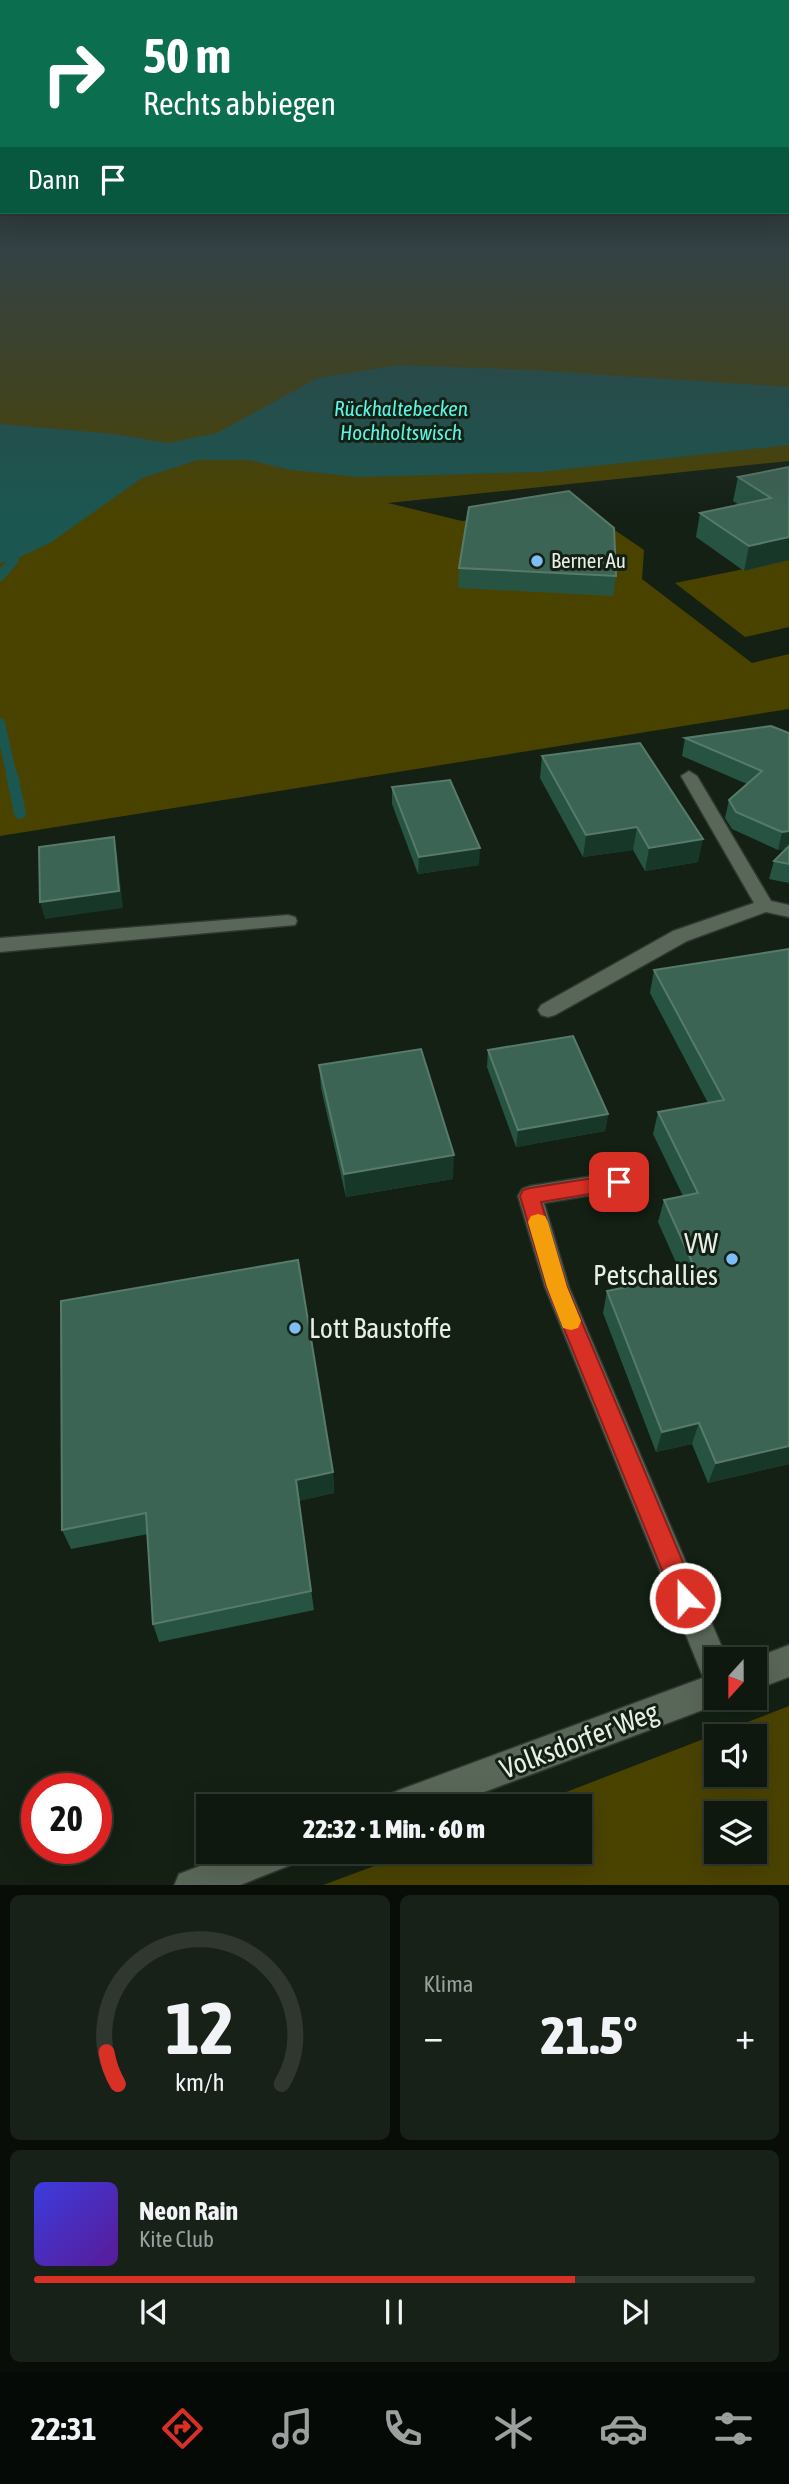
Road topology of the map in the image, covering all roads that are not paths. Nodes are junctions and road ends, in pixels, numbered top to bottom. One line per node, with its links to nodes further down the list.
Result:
1 (689, 776): 2 (street)
2 (765, 906): 3 (street); 6 (street)
3 (789, 911)
4 (288, 921): 5 (street)
5 (0, 945)
6 (548, 1010)
7 (619, 1182): 8 (street)
8 (706, 1647)
9 (789, 1661): 10 (street)
10 (767, 1669)
11 (704, 1693): 12 (street, Volksdorfer Weg)
12 (434, 1794)
13 (248, 1864): 14 (street)
14 (191, 1885)

